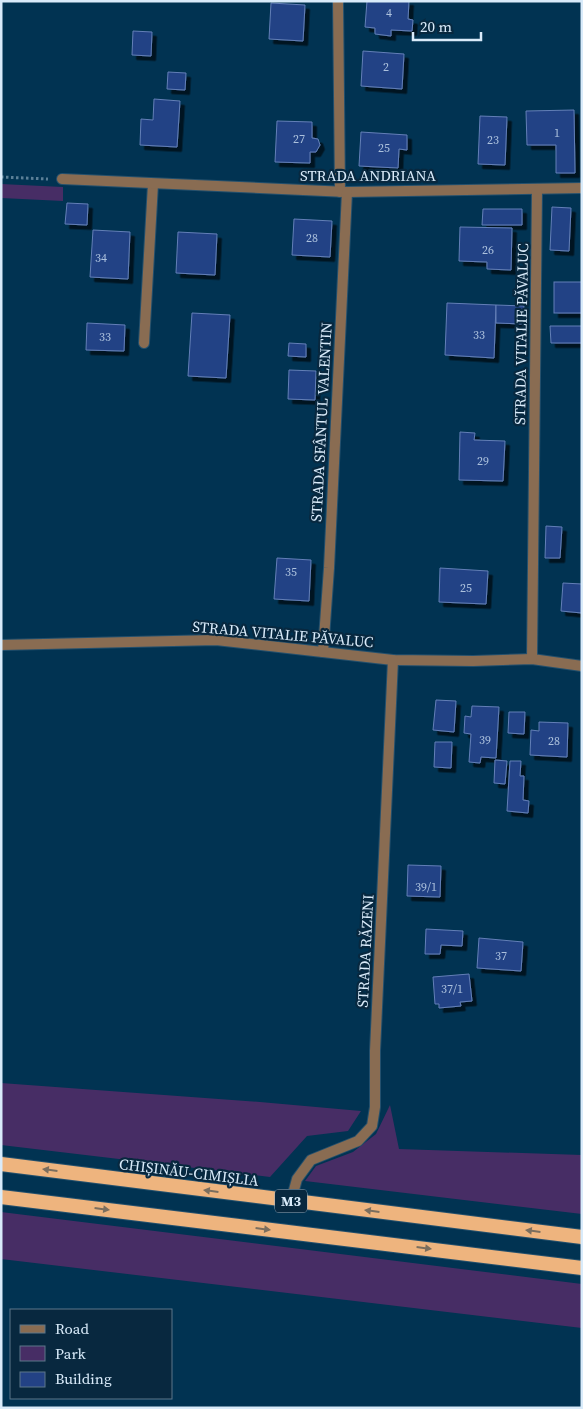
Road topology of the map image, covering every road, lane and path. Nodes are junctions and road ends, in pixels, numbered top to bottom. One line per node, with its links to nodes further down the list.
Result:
1 (338, 1): 7 (street, STRADA SFÂNTUL VALENTIN)
2 (1, 177): 3 (path)
3 (62, 179): 4 (street, STRADA ANDRIANA)
4 (153, 184): 7 (street, STRADA ANDRIANA); 8 (street)
5 (582, 188): 6 (street, STRADA ANDRIANA)
6 (537, 190): 7 (street, STRADA ANDRIANA); 11 (street, STRADA VITALIE PĂVALUC)
7 (343, 192): 10 (street, STRADA SFÂNTUL VALENTIN)
8 (144, 343)
9 (1, 645): 10 (street, STRADA VITALIE PĂVALUC)
10 (323, 652): 12 (street, STRADA VITALIE PĂVALUC)
11 (532, 659): 12 (street, STRADA VITALIE PĂVALUC); 13 (street, STRADA VITALIE PĂVALUC)
12 (393, 660): 16 (street, STRADA RĂZENI)
13 (582, 666)
14 (1, 1164): 16 (highway, CHIȘINĂU-CIMIȘLIA / M3, one-way to 14)
15 (1, 1197): 18 (highway, M3, one-way to 18)
16 (291, 1201): 17 (highway, CHIȘINĂU-CIMIȘLIA / M3, one-way to 16)
17 (582, 1237)
18 (582, 1268)

